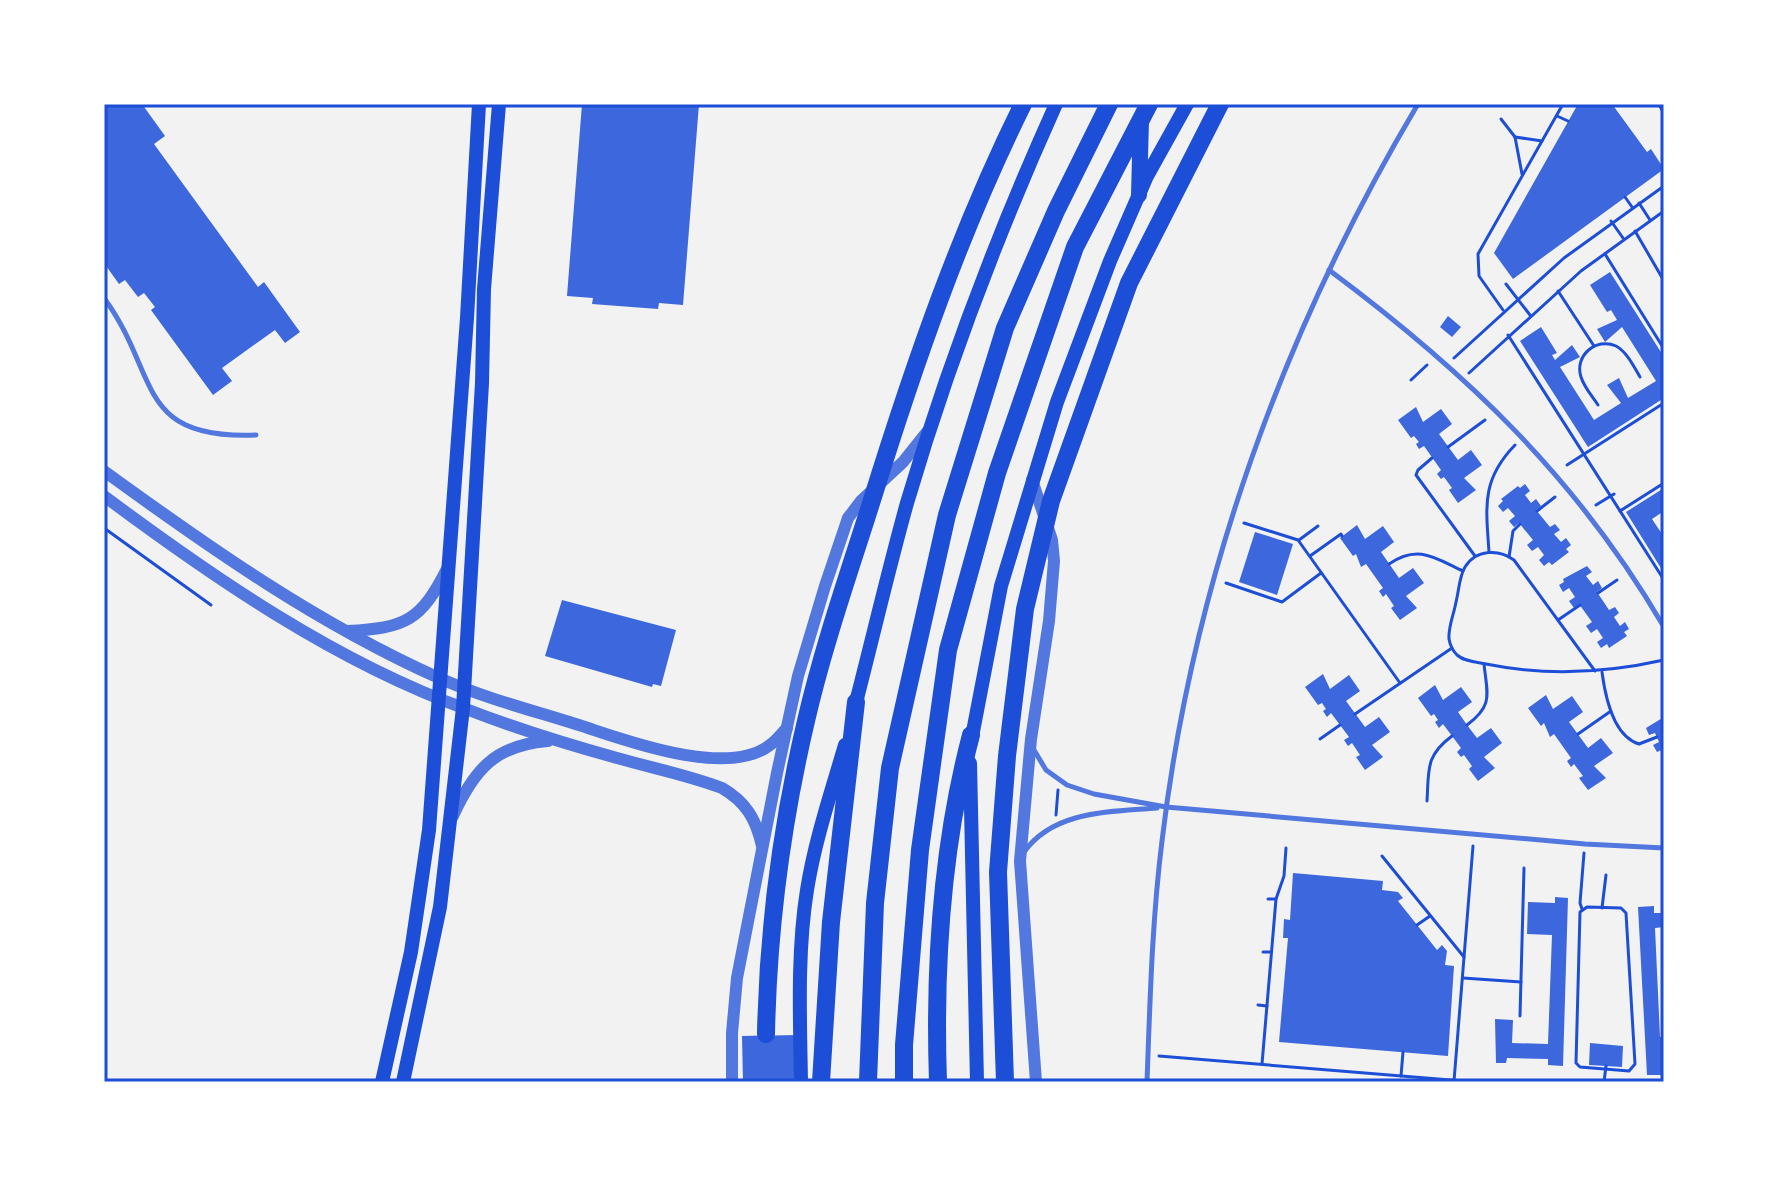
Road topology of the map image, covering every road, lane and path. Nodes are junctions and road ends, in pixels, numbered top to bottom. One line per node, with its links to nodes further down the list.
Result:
1 (479, 104): 77 (main road)
2 (499, 104): 96 (main road)
3 (1023, 104): 140 (highway)
4 (1056, 104): 50 (main road)
5 (1109, 104): 152 (highway)
6 (1142, 104): 21 (main road)
7 (1149, 104): 153 (highway)
8 (1187, 104): 21 (main road)
9 (1220, 104): 156 (highway)
10 (1418, 104): 31 (lane)
11 (1563, 104): 14 (path)
12 (1659, 104): 13 (path)
13 (1664, 114)
14 (1556, 116): 16 (path); 18 (path)
15 (1501, 119): 17 (path)
16 (1568, 121)
17 (1515, 137): 18 (path); 19 (path)
18 (1542, 141): 19 (path)
19 (1522, 176): 37 (path)
20 (1664, 186): 23 (path)
21 (1139, 195): 58 (main road)
22 (1625, 197): 24 (path)
23 (1639, 202): 24 (path); 26 (path)
24 (1632, 207): 27 (path)
25 (1664, 211): 26 (path)
26 (1650, 220): 28 (path)
27 (1611, 221): 29 (path); 36 (path)
28 (1635, 231): 29 (path); 32 (path)
29 (1624, 239): 30 (path)
30 (1604, 253): 34 (path); 41 (path)
31 (1329, 270): 42 (lane); 66 (lane)
32 (1664, 281)
33 (1506, 284): 36 (path)
34 (1558, 291): 38 (path); 40 (path)
35 (104, 298): 51 (lane)
36 (1516, 299): 37 (path); 38 (path)
37 (1504, 310): 42 (path)
38 (1530, 315): 39 (path)
39 (1508, 335): 45 (path); 54 (path)
40 (1594, 346): 44 (path); 48 (path)
41 (1664, 349)
42 (1448, 364): 45 (lane)
43 (1427, 365): 46 (path)
44 (1640, 377)
45 (1463, 378): 52 (lane)
46 (1411, 380)
47 (1664, 403): 54 (path)
48 (1598, 405)
49 (1485, 420): 53 (path)
50 (931, 426): 98 (main road); 104 (street)
51 (256, 435)
52 (1523, 438): 65 (lane); 72 (path)
53 (1448, 447)
54 (1584, 454): 56 (path); 60 (path)
55 (1432, 458): 74 (path)
56 (1567, 465)
57 (104, 471): 88 (street)
58 (1032, 480): 106 (main road); 109 (street)
59 (1664, 483): 64 (path)
60 (1612, 495): 64 (path); 65 (path)
61 (104, 496): 97 (street)
62 (1555, 497): 63 (path)
63 (1537, 511)
64 (1620, 511): 82 (path)
65 (1586, 512): 87 (lane)
66 (1231, 519): 71 (path); 80 (lane)
67 (1520, 524): 75 (path)
68 (1318, 526): 71 (path)
69 (104, 528): 84 (path)
70 (1342, 536): 73 (path)
71 (1298, 541): 73 (path)
72 (1489, 552): 74 (path); 75 (path)
73 (1309, 557): 79 (path)
74 (1476, 557): 78 (path)
75 (1509, 557): 86 (path)
76 (1389, 564): 78 (path)
77 (449, 565): 88 (street); 94 (main road)
78 (1463, 571): 89 (path)
79 (1321, 573): 80 (path); 95 (path)
80 (1214, 579): 114 (lane)
81 (1617, 580): 83 (path)
82 (1664, 580)
83 (1598, 593)
84 (211, 605)
85 (1580, 605): 86 (path)
86 (1558, 620): 93 (path)
87 (1664, 627)
88 (347, 631): 94 (street)
89 (1452, 648): 91 (path); 95 (path)
90 (1664, 660): 92 (path)
91 (1484, 664): 93 (path); 103 (path)
92 (1602, 670): 93 (path); 100 (path)
93 (1595, 671)
94 (441, 679): 96 (street); 97 (main road)
95 (1400, 683): 101 (path)
96 (464, 687): 99 (main road); 104 (street)
97 (440, 699): 99 (street); 147 (main road)
98 (856, 702): 150 (main road); 151 (highway)
99 (463, 708): 111 (street); 116 (main road)
100 (1611, 711): 105 (path); 108 (path)
101 (1355, 714)
102 (1340, 725): 110 (path)
103 (1467, 725)
104 (787, 728): 119 (street)
105 (1578, 734)
106 (971, 735): 154 (highway); 155 (main road)
107 (1452, 736): 113 (path)
108 (1657, 737)
109 (1031, 739): 114 (lane); 123 (street)
110 (1320, 739)
111 (555, 740): 116 (street); 119 (street)
112 (1058, 789): 115 (path)
113 (1427, 801)
114 (1166, 807): 117 (lane); 123 (lane); 142 (lane)
115 (1056, 818)
116 (452, 819): 148 (main road)
117 (1474, 834): 118 (lane); 134 (path)
118 (1585, 844): 121 (lane); 129 (path)
119 (762, 846): 149 (street)
120 (1286, 848): 127 (path)
121 (1664, 848)
122 (1382, 856): 130 (path)
123 (1020, 861): 157 (street)
124 (1524, 868): 136 (path)
125 (1606, 875): 128 (path)
126 (1268, 899): 127 (path)
127 (1276, 899): 133 (path)
128 (1602, 908): 129 (path); 144 (path)
129 (1582, 909): 144 (path)
130 (1430, 915): 131 (path); 134 (path)
131 (1417, 925)
132 (1263, 952): 133 (path)
133 (1271, 952): 138 (path)
134 (1464, 957): 135 (path)
135 (1463, 978): 136 (path); 146 (path)
136 (1521, 982): 139 (path)
137 (1258, 1005): 138 (path)
138 (1267, 1006): 143 (path)
139 (1520, 1016)
140 (766, 1034)
141 (1403, 1052): 145 (path)
142 (1148, 1055): 143 (path); 158 (lane)
143 (1262, 1064): 145 (path)
144 (1606, 1068): 160 (path)
145 (1401, 1076): 146 (path)
146 (1454, 1081): 159 (path)
147 (382, 1082)
148 (403, 1082)
149 (732, 1082)
150 (801, 1082)
151 (821, 1082)
152 (868, 1082)
153 (904, 1082)
154 (938, 1082)
155 (977, 1082)
156 (1005, 1082)
157 (1036, 1082)
158 (1147, 1082)
159 (1475, 1082)
160 (1604, 1082)

